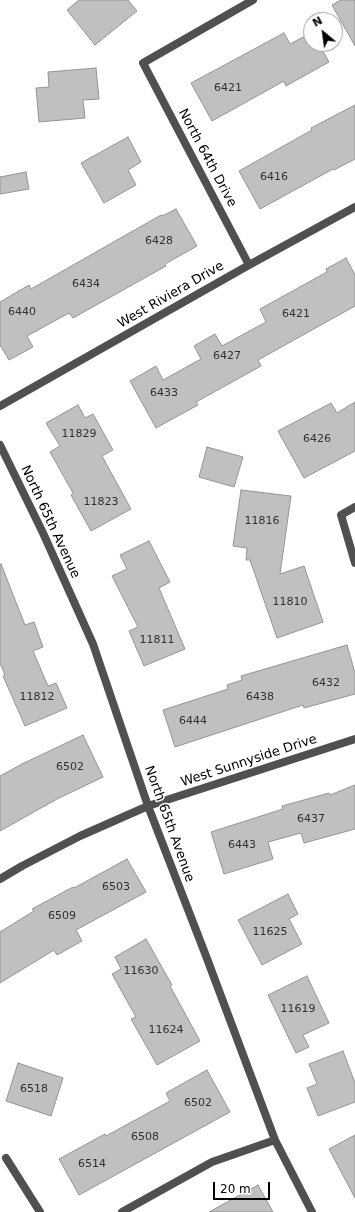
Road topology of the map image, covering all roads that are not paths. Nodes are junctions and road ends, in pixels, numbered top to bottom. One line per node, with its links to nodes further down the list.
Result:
1 (254, 0): 3 (street, North 64th Drive)
2 (355, 207): 3 (street, West Riviera Drive)
3 (249, 265): 4 (street, West Riviera Drive)
4 (0, 406)
5 (0, 445): 9 (street, North 65th Avenue)
6 (355, 507): 7 (street)
7 (355, 563)
8 (355, 739): 9 (street, West Sunnyside Drive)
9 (148, 806): 10 (street, West Sunnyside Drive); 11 (street, North 65th Avenue)
10 (0, 879)
11 (275, 1140): 14 (street); 15 (street, North 65th Avenue)
12 (6, 1158): 13 (street)
13 (40, 1212)
14 (122, 1212)
15 (312, 1212)

